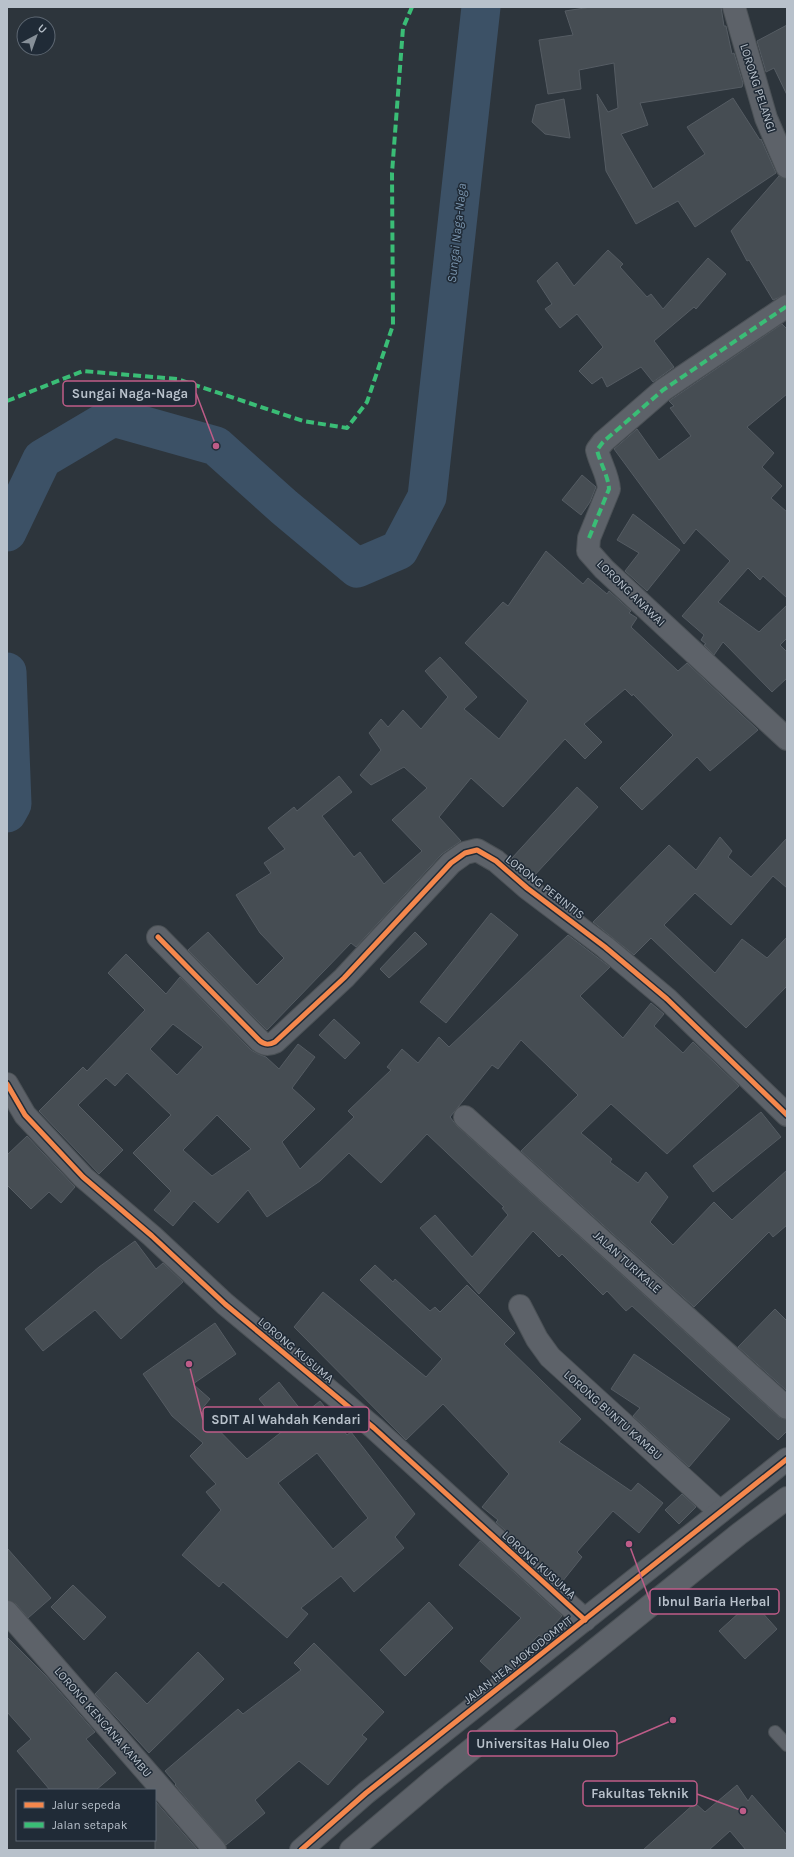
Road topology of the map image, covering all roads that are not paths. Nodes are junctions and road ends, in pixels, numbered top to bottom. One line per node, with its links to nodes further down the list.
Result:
1 (734, 7): 2 (street, LORONG PELANGI)
2 (787, 167)
3 (787, 306): 4 (street, LORONG ANAWAI)
4 (787, 739)
5 (158, 937): 7 (street, LORONG PERINTIS)
6 (7, 1084): 15 (street, LORONG KUSUMA)
7 (787, 1115)
8 (465, 1117): 10 (street, JALAN TURIKALE)
9 (520, 1306): 13 (street, LORONG BUNTU KAMBU)
10 (787, 1408)
11 (787, 1460): 13 (street, JALAN HEA MOKODOMPIT)
12 (787, 1498): 17 (street)
13 (720, 1512): 15 (street, JALAN HEA MOKODOMPIT)
14 (7, 1612): 20 (street, LORONG KENCANA KAMBU)
15 (585, 1620): 16 (street, JALAN HEA MOKODOMPIT)
16 (478, 1705): 17 (street); 21 (street, JALAN HEA MOKODOMPIT)
17 (498, 1729): 22 (street)
18 (775, 1732): 19 (lane)
19 (787, 1745)
20 (215, 1850)
21 (301, 1850)
22 (351, 1850)

